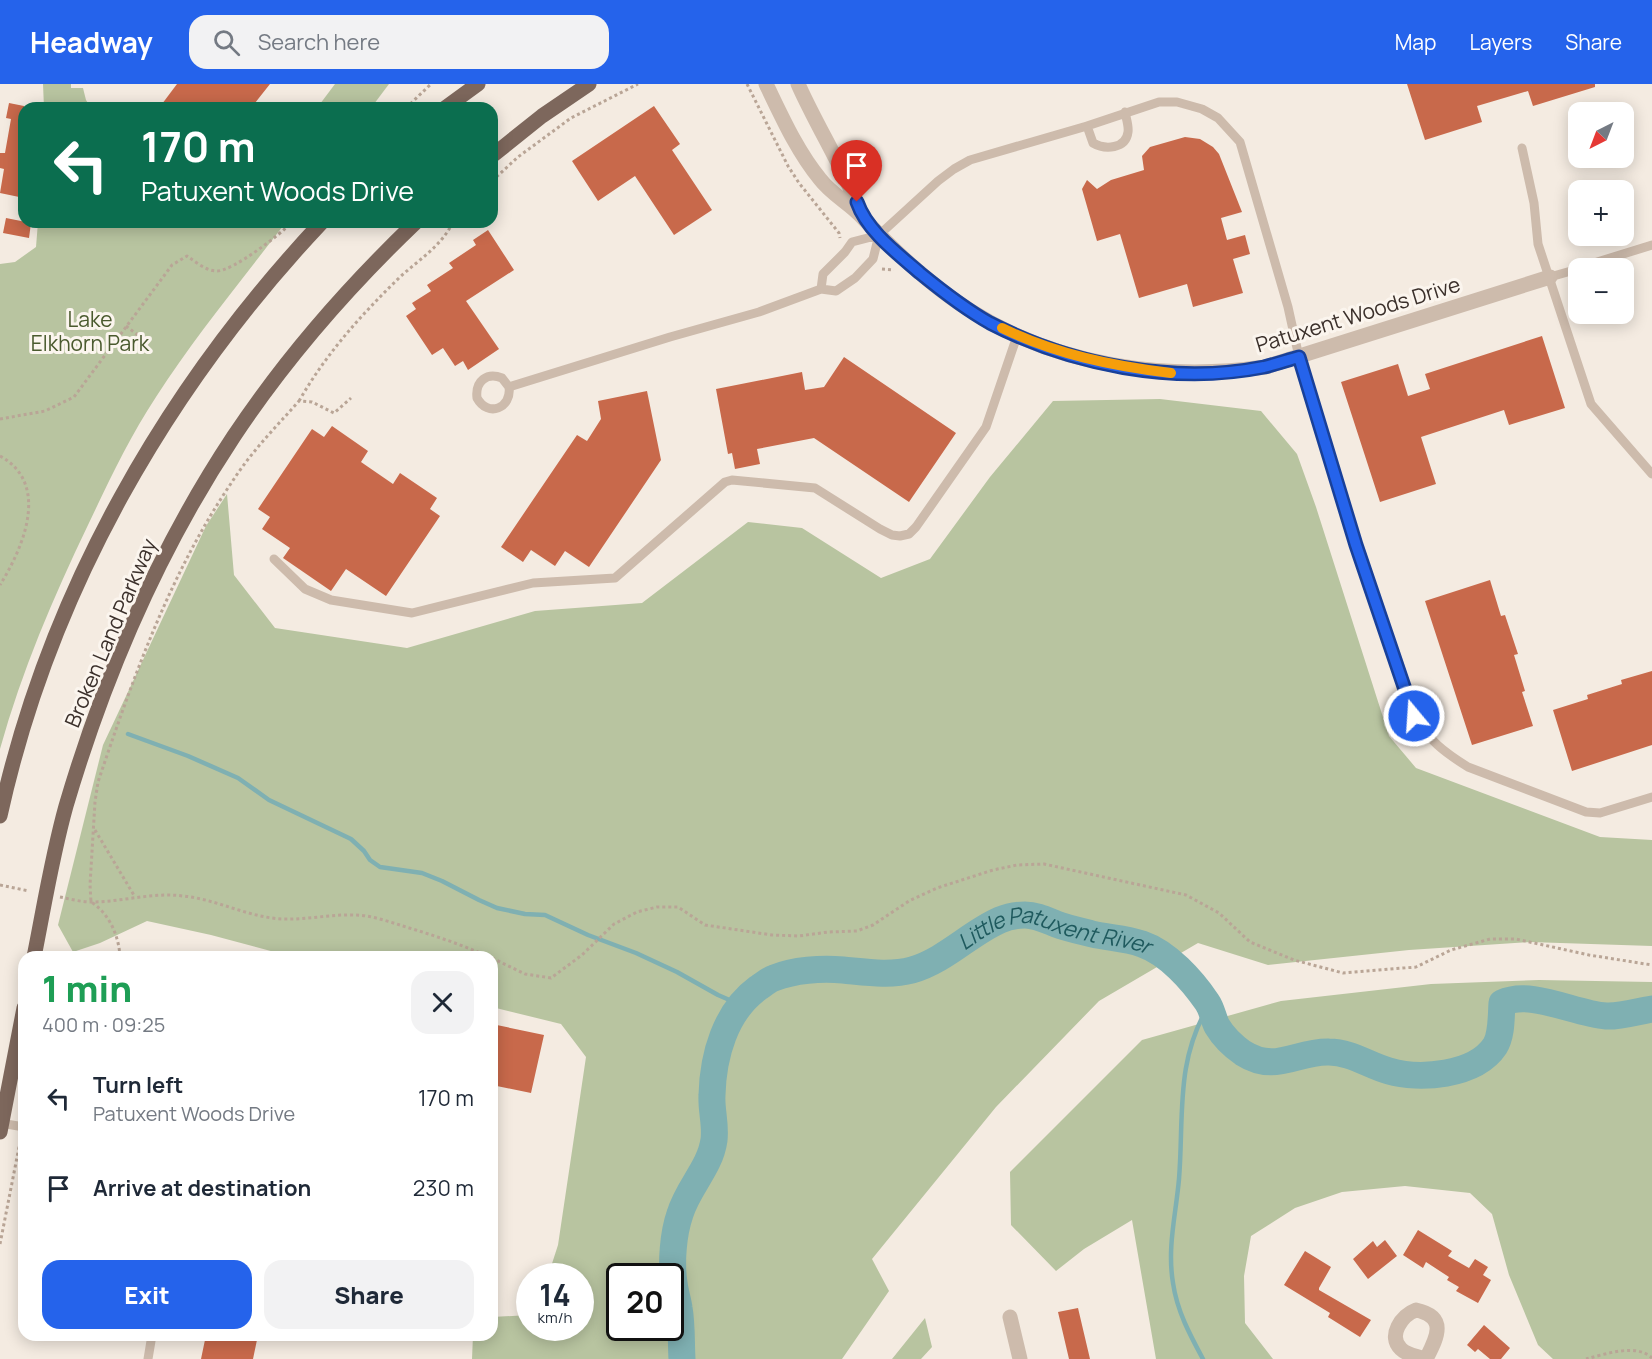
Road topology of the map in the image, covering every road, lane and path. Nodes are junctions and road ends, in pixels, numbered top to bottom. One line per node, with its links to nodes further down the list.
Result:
1 (431, 84): 8 (path)
2 (460, 84): 9 (main road)
3 (478, 84): 10 (main road)
4 (589, 84): 14 (main road)
5 (638, 84): 15 (path)
6 (766, 84): 16 (street, Patuxent Woods Drive)
7 (798, 84): 16 (street, Patuxent Woods Drive)
8 (412, 102)
9 (445, 102)
10 (453, 102)
11 (1125, 112): 12 (lane); 12 (lane); 32 (lane)
12 (1086, 126): 22 (lane)
13 (1522, 148): 27 (lane)
14 (498, 151)
15 (498, 175)
16 (862, 216): 22 (street, Patuxent Woods Drive)
17 (287, 228): 29 (path)
18 (317, 228): 42 (main road)
19 (410, 228): 49 (main road, Broken Land Parkway)
20 (449, 228): 35 (path)
21 (836, 229): 23 (path)
22 (879, 235): 28 (lane); 28 (lane); 30 (street, Patuxent Woods Drive)
23 (840, 238)
24 (1652, 245): 25 (lane)
25 (1610, 258)
26 (1568, 271): 27 (lane)
27 (1550, 277): 32 (street, Patuxent Woods Drive); 38 (lane)
28 (821, 289): 33 (lane)
29 (126, 326): 31 (path); 36 (path)
30 (1017, 336): 32 (street, Patuxent Woods Drive); 39 (lane)
31 (143, 339)
32 (1299, 357): 41 (lane)
33 (509, 387)
34 (351, 398): 35 (path)
35 (299, 401): 43 (path)
36 (0, 419)
37 (0, 456): 40 (path)
38 (1652, 474)
39 (274, 559)
40 (0, 585)
41 (1652, 797)
42 (0, 816)
43 (94, 828): 47 (path); 48 (path)
44 (0, 885): 45 (path)
45 (29, 891)
46 (60, 897): 48 (path)
47 (135, 897): 48 (path); 51 (path)
48 (91, 902): 50 (path)
49 (35, 951)
50 (120, 951)
51 (472, 951)
52 (498, 962): 53 (path)
53 (1652, 965)
54 (18, 1039): 55 (main road)
55 (1, 1126): 56 (lane)
56 (18, 1127)
57 (18, 1149): 58 (path)
58 (0, 1244)
59 (1010, 1317): 63 (street)
60 (152, 1341): 62 (lane)
61 (1652, 1358): 64 (path)
62 (148, 1359)
63 (1020, 1359)
64 (1586, 1359)

